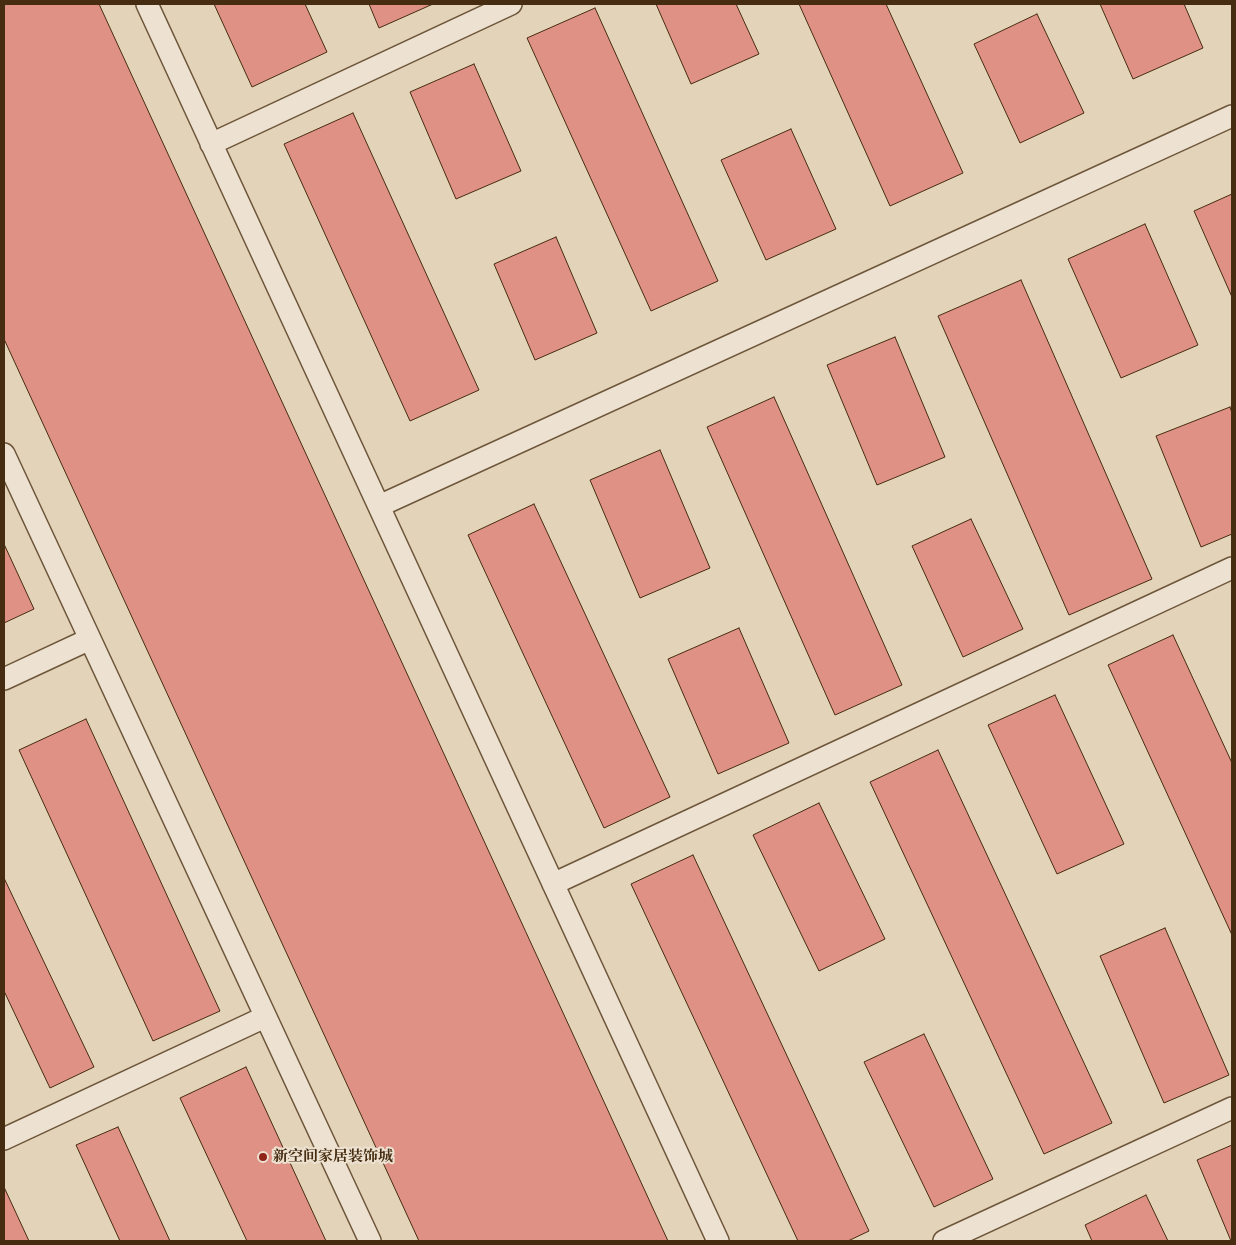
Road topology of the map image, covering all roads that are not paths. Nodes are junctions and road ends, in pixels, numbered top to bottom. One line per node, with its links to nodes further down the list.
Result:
1 (146, 4): 4 (street)
2 (511, 4): 4 (street)
3 (1232, 116): 6 (street)
4 (211, 144): 6 (street)
5 (4, 454): 8 (street)
6 (379, 506): 10 (street)
7 (1232, 568): 10 (street)
8 (90, 639): 9 (street); 11 (street)
9 (4, 680)
10 (553, 884): 15 (street)
11 (265, 1017): 13 (street); 14 (street)
12 (1232, 1108): 16 (street)
13 (4, 1139)
14 (370, 1241)
15 (718, 1241)
16 (944, 1241)

